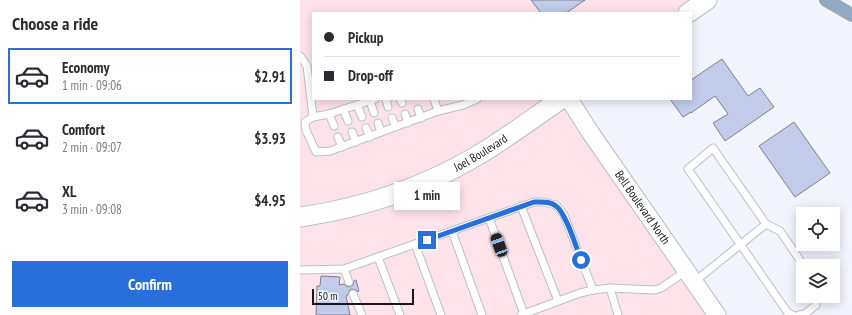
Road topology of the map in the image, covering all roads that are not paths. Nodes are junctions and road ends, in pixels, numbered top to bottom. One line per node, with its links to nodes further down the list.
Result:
1 (707, 0): 2 (main road)
2 (689, 12)
3 (300, 56): 18 (lane)
4 (372, 100): 10 (lane); 15 (lane)
5 (386, 100): 11 (lane)
6 (434, 100): 14 (lane)
7 (474, 100): 14 (lane)
8 (560, 100): 35 (main road, Joel Boulevard)
9 (569, 100): 45 (street, Bell Boulevard North)
10 (357, 105): 12 (lane); 19 (lane)
11 (388, 106)
12 (343, 109): 16 (lane); 22 (lane)
13 (418, 109): 21 (lane)
14 (438, 111): 21 (lane)
15 (374, 113)
16 (329, 114): 18 (lane); 25 (lane)
17 (405, 114): 24 (lane)
18 (313, 117): 33 (lane)
19 (362, 117)
20 (392, 118): 26 (lane)
21 (421, 118): 24 (lane)
22 (348, 121)
23 (378, 122): 29 (lane)
24 (408, 122): 26 (lane)
25 (334, 126)
26 (396, 127): 29 (lane)
27 (366, 128): 31 (lane)
28 (352, 132): 32 (lane)
29 (382, 132): 31 (lane)
30 (338, 136): 33 (lane)
31 (370, 136): 32 (lane)
32 (356, 142): 33 (lane)
33 (342, 147)
34 (521, 206): 36 (lane); 48 (lane); 50 (lane)
35 (300, 217)
36 (489, 218): 38 (lane); 52 (lane)
37 (766, 224): 40 (lane); 40 (lane); 42 (lane)
38 (452, 231): 39 (lane); 56 (lane)
39 (414, 244): 41 (lane); 55 (lane)
40 (740, 244): 45 (lane); 59 (lane)
41 (378, 257): 43 (lane); 54 (lane)
42 (799, 259)
43 (344, 269): 44 (lane); 46 (lane)
44 (300, 270)
45 (690, 276): 47 (lane); 58 (street, Bell Boulevard North)
46 (350, 282)
47 (610, 288): 48 (lane); 57 (lane)
48 (593, 290): 50 (lane)
49 (353, 294): 53 (lane)
50 (558, 301): 52 (lane)
51 (816, 303): 60 (lane)
52 (522, 314)
53 (362, 315)
54 (400, 315)
55 (441, 315)
56 (482, 315)
57 (618, 315)
58 (717, 315)
59 (792, 315)
60 (800, 315)

